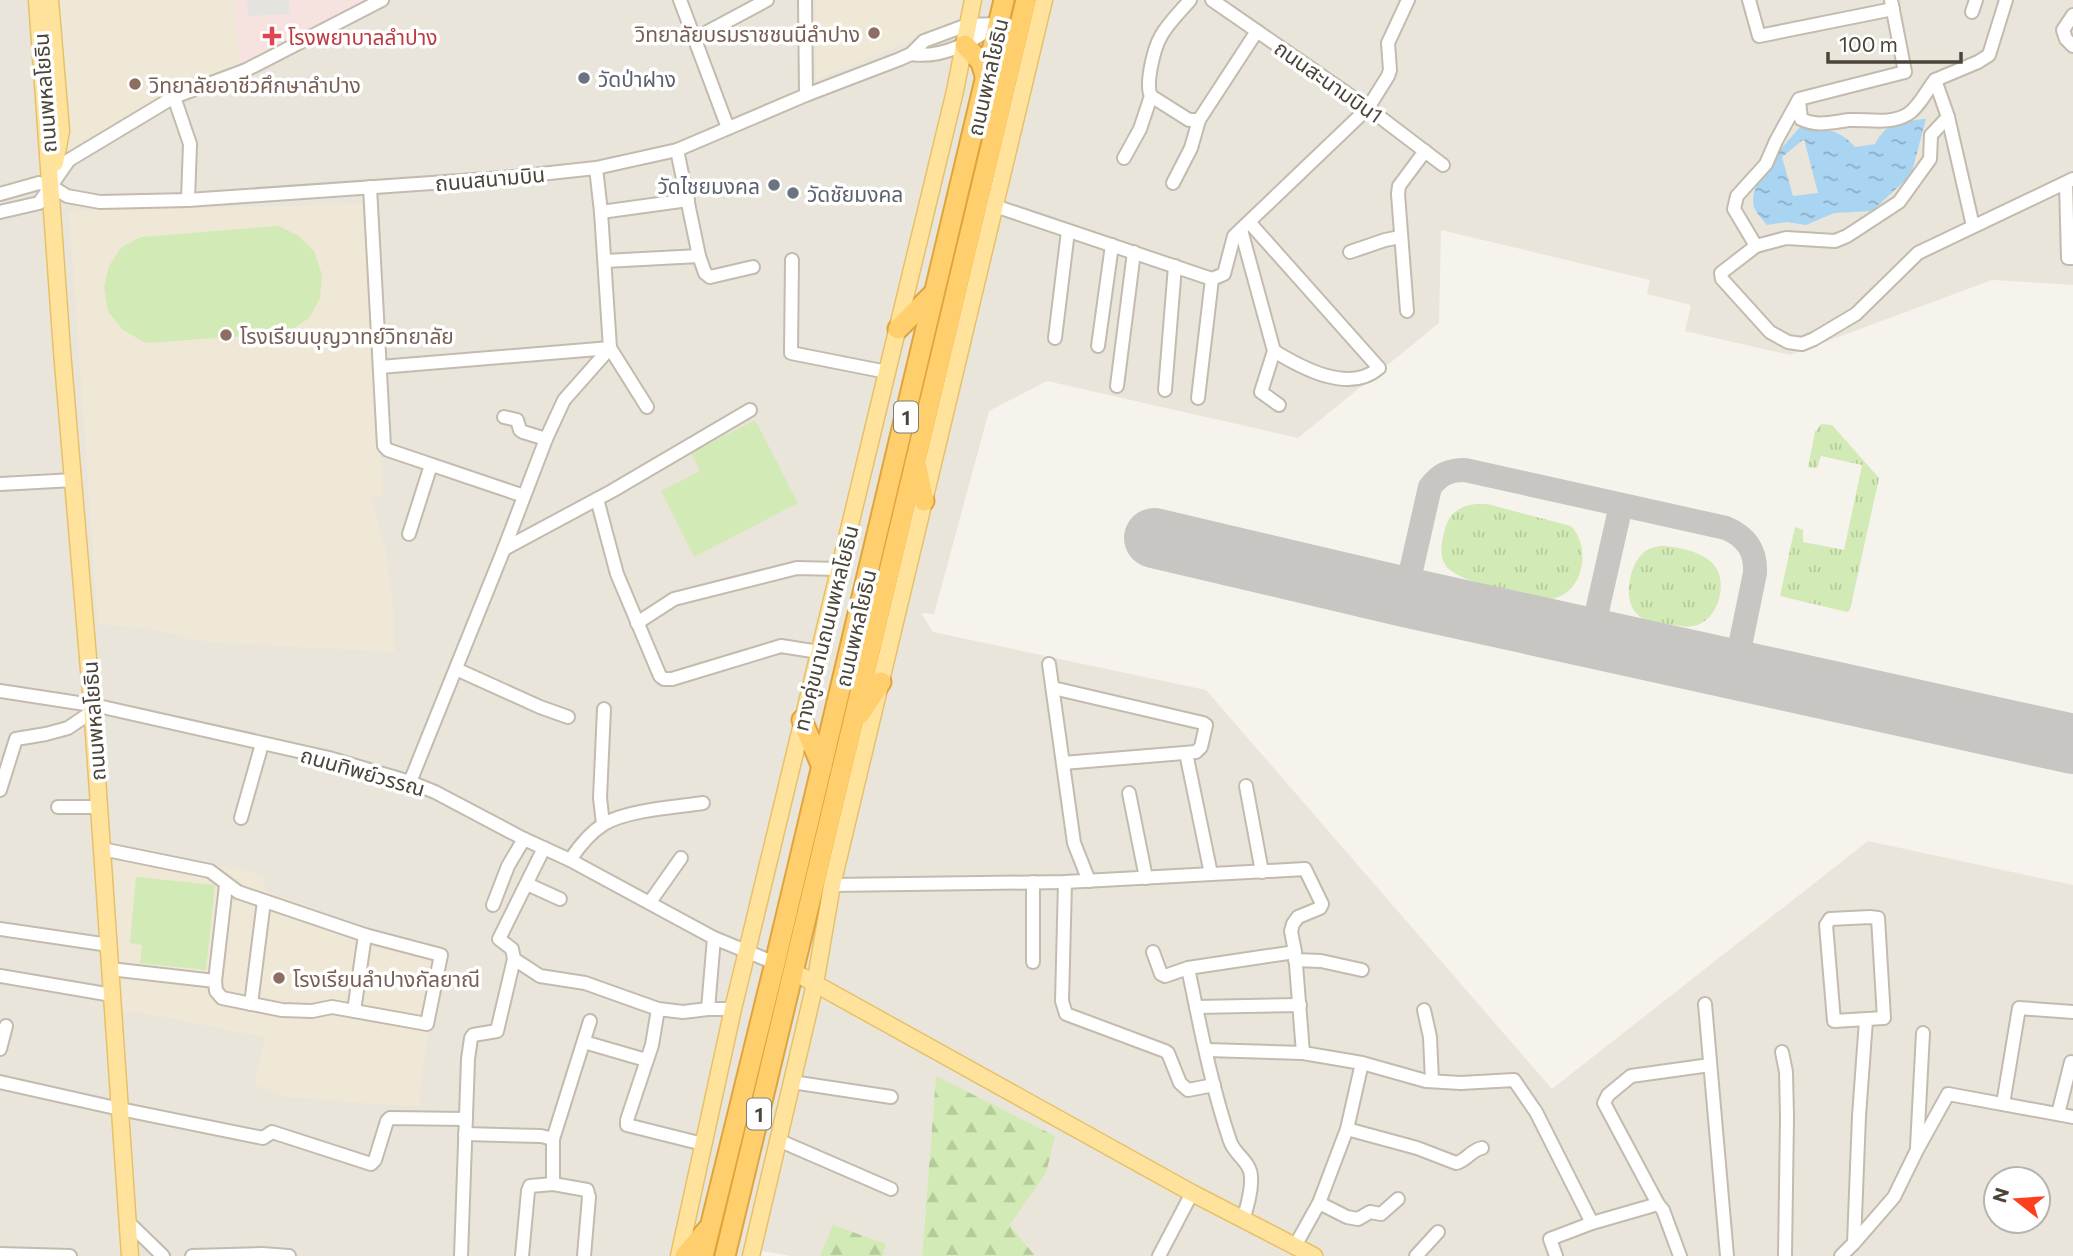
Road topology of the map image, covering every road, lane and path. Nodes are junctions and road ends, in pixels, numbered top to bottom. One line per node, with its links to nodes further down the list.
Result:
1 (37, 0): 41 (main road, ถนนพหลโยธิน)
2 (50, 0): 41 (main road, ถนนพหลโยธิน)
3 (382, 0): 28 (street)
4 (680, 0): 20 (street)
5 (767, 0): 20 (street)
6 (973, 0): 18 (main road, ทางคู่ขนานถนนพหลโยธิน / 1)
7 (1004, 0): 17 (highway, ถนนพหลโยธิน / 1)
8 (1190, 0): 27 (street)
9 (1212, 0): 19 (street, ถนนสะนามบิน1)
10 (1408, 0): 30 (street)
11 (1749, 0): 15 (street)
12 (2006, 0): 25 (street)
13 (808, 2): 26 (street)
14 (1038, 3): 17 (highway); 46 (main road, 1); 81 (highway, ถนนพหลโยธิน / 1)
15 (1892, 5): 29 (street)
16 (2073, 15): 22 (street)
17 (999, 23): 18 (street, ถนนสนามบิน); 21 (street, ถนนสนามบิน); 24 (highway, ถนนพหลโยธิน / 1)
18 (967, 25): 21 (main road, ทางคู่ขนานถนนพหลโยธิน / 1); 23 (street, ถนนสนามบิน)
19 (1257, 31): 30 (street, ถนนสะนามบิน1); 32 (street)
20 (696, 38): 33 (street)
21 (965, 46): 23 (street, ถนนสนามบิน); 24 (highway); 66 (main road, ทางคู่ขนานถนนพหลโยธิน / 1)
22 (2073, 46)
23 (911, 54): 26 (street, ถนนสนามบิน)
24 (986, 79): 64 (highway, ถนนพหลโยธิน / 1)
25 (1935, 80): 29 (street); 31 (street)
26 (806, 95): 33 (street, ถนนสนามบิน)
27 (1151, 96): 32 (street); 36 (street)
28 (174, 97): 41 (street); 44 (street)
29 (1799, 99): 54 (street)
30 (1368, 108): 35 (street, ถนนสะนามบิน1); 49 (street)
31 (1948, 117): 50 (street); 54 (street)
32 (1199, 120): 40 (street)
33 (728, 128): 34 (street, ถนนสนามบิน)
34 (677, 150): 38 (street, ถนนสนามบิน); 45 (street)
35 (1425, 151): 37 (street, ถนนสะนามบิน1); 52 (street)
36 (1124, 158)
37 (1443, 165)
38 (596, 168): 42 (street, ถนนสนามบิน); 48 (street)
39 (2069, 181): 50 (street); 58 (street)
40 (1173, 183)
41 (51, 186): 43 (street); 44 (street, ถนนสนามบิน); 47 (street); 83 (main road, ถนนพหลโยธิน)
42 (370, 187): 44 (street, ถนนสนามบิน); 71 (street)
43 (0, 194)
44 (188, 200)
45 (688, 200): 48 (street); 57 (street)
46 (995, 206): 51 (street); 87 (main road, 1)
47 (0, 212)
48 (601, 212): 60 (street)
49 (1245, 226): 63 (street); 70 (street); 70 (street)
50 (1973, 226): 54 (street)
51 (1068, 230): 53 (street); 67 (street)
52 (1400, 237): 56 (street); 65 (street)
53 (1112, 245): 55 (street); 68 (street)
54 (1756, 246)
55 (1133, 252): 61 (street); 73 (street)
56 (1350, 252)
57 (699, 256): 60 (street); 62 (street)
58 (2073, 258)
59 (792, 260): 72 (street)
60 (605, 261): 69 (street)
61 (1175, 266): 63 (street); 74 (street)
62 (753, 267)
63 (1212, 279): 75 (street)
64 (936, 291): 66 (highway); 106 (highway, ถนนพหลโยธิน / 1)
65 (1407, 311)
66 (898, 330): 72 (main road, ทางคู่ขนานถนนพหลโยธิน / 1)
67 (1055, 338)
68 (1098, 346)
69 (610, 348): 71 (street); 77 (street); 80 (street)
70 (1274, 351): 76 (street)
71 (380, 367): 82 (street)
72 (887, 372): 90 (main road, ทางคู่ขนานถนนพหลโยธิน / 1)
73 (1117, 386)
74 (1165, 390)
75 (1198, 398)
76 (1279, 405)
77 (647, 407)
78 (750, 410): 86 (street)
79 (504, 417): 80 (street)
80 (546, 439): 85 (street)
81 (915, 460): 87 (highway); 102 (highway, ถนนพหลโยธิน / 1)
82 (431, 465): 85 (street); 88 (street)
83 (74, 480): 84 (street); 98 (main road, ถนนพหลโยธิน)
84 (0, 484)
85 (524, 496): 89 (street)
86 (597, 499): 89 (street); 91 (street)
87 (924, 501): 95 (main road, 1)
88 (409, 534)
89 (504, 549): 94 (street)
90 (839, 569): 91 (street); 92 (main road, ทางคู่ขนานถนนพหลโยธิน / 1)
91 (637, 623): 92 (street)
92 (819, 652): 101 (main road, ทางคู่ขนานถนนพหลโยธิน / 1)
93 (1049, 664): 96 (street)
94 (456, 669): 100 (street); 107 (street)
95 (881, 682): 102 (highway); 129 (main road, 1)
96 (1053, 688): 104 (street); 105 (street)
97 (0, 691): 98 (street, ถนนทิพย์วรรณ)
98 (92, 708): 103 (street, ถนนทิพย์วรรณ); 109 (street); 113 (main road, ถนนพหลโยธิน)
99 (604, 709): 115 (street)
100 (568, 717)
101 (802, 720): 106 (highway); 139 (main road, ทางคู่ขนานถนนพหลโยธิน / 1)
102 (853, 724): 147 (highway, ถนนพหลโยธิน / 1)
103 (262, 744): 107 (street, ถนนทิพย์วรรณ); 114 (street)
104 (1186, 753): 105 (street); 122 (street)
105 (1063, 762): 124 (street)
106 (822, 766): 143 (highway, ถนนพหลโยธิน / 1)
107 (410, 782): 116 (street, ถนนทิพย์วรรณ)
108 (1246, 786): 121 (street)
109 (0, 790)
110 (1129, 793): 123 (street)
111 (703, 803): 115 (street)
112 (58, 807): 113 (street)
113 (99, 807): 118 (main road, ถนนพหลโยธิน)
114 (241, 818)
115 (603, 824): 120 (street)
116 (524, 839): 117 (street, ถนนทิพย์วรรณ); 133 (street)
117 (544, 848): 120 (street, ถนนทิพย์วรรณ); 127 (street)
118 (102, 849): 128 (street); 137 (main road, ถนนพหลโยธิน)
119 (681, 858): 132 (street)
120 (570, 860): 132 (street, ถนนทิพย์วรรณ)
121 (1262, 872): 122 (street); 140 (street)
122 (1211, 874): 123 (street)
123 (1146, 878): 124 (street)
124 (1089, 881): 126 (street)
125 (1033, 882): 126 (street); 129 (street); 142 (street)
126 (1065, 882): 178 (street)
127 (527, 884): 130 (street); 141 (street)
128 (226, 885): 131 (street); 149 (street)
129 (832, 886): 150 (main road, 1)
130 (560, 899)
131 (264, 901): 135 (street); 153 (street)
132 (650, 902): 136 (street, ถนนทิพย์วรรณ)
133 (493, 905)
134 (0, 929): 137 (street)
135 (365, 935): 160 (street); 160 (street)
136 (714, 937): 139 (street, ถนนทิพย์วรรณ); 157 (street)
137 (109, 945): 145 (main road, ถนนพหลโยธิน)
138 (1153, 951): 144 (street)
139 (747, 952): 143 (street, ถนนทิพย์วรรณ); 158 (main road, ทางคู่ขนานถนนพหลโยธิน / 1)
140 (1295, 956): 144 (street); 146 (street); 154 (street)
141 (514, 959): 156 (street); 184 (street)
142 (1033, 962)
143 (775, 963): 147 (highway); 201 (highway, ถนนพหลโยธิน / 1)
144 (1188, 968): 155 (street)
145 (110, 969): 149 (street); 151 (main road, ถนนพหลโยธิน)
146 (1362, 970)
147 (794, 972): 150 (main road); 217 (highway, ถนนพหลโยธิน / 1)
148 (0, 976): 151 (street)
149 (215, 981): 153 (street)
150 (815, 984): 177 (main road, 1); 194 (main road)
151 (112, 995): 181 (main road, ถนนพหลโยธิน)
152 (1705, 1003): 174 (street)
153 (251, 1004): 160 (street)
154 (1300, 1005): 155 (street); 170 (street)
155 (1196, 1007): 168 (street)
156 (658, 1009): 157 (street); 171 (street)
157 (708, 1009): 158 (street)
158 (733, 1009): 189 (main road, ทางคู่ขนานถนนพหลโยธิน / 1)
159 (1424, 1010): 175 (street)
160 (354, 1011)
161 (2073, 1012): 180 (street)
162 (1866, 1020): 162 (street); 203 (street)
163 (590, 1021): 166 (street)
164 (6, 1026): 167 (street)
165 (1923, 1033): 191 (street)
166 (584, 1042): 171 (street); 187 (street)
167 (0, 1049)
168 (1206, 1050): 170 (street); 178 (street)
169 (1782, 1052): 225 (street)
170 (1303, 1053): 173 (street)
171 (646, 1060): 189 (street)
172 (2071, 1062): 182 (street)
173 (1362, 1063): 175 (street); 185 (street)
174 (1710, 1065): 197 (street); 224 (street)
175 (1432, 1081): 200 (street)
176 (0, 1082): 181 (street)
177 (792, 1082): 179 (street); 188 (main road, 1)
178 (1214, 1085): 198 (street)
179 (891, 1097)
180 (2003, 1104): 182 (street); 191 (street)
181 (120, 1109): 184 (street); 199 (main road, ถนนพหลโยธิน)
182 (2058, 1114): 183 (street)
183 (2073, 1117)
184 (466, 1119): 186 (street)
185 (1347, 1129): 190 (street); 196 (street)
186 (465, 1134): 187 (street); 211 (street)
187 (552, 1139): 192 (street)
188 (778, 1140): 193 (street); 218 (main road, 1)
189 (703, 1144): 214 (main road, ทางคู่ขนานถนนพหลโยธิน / 1)
190 (1482, 1148)
191 (1917, 1150): 203 (street)
192 (552, 1184): 212 (street); 213 (street)
193 (891, 1189)
194 (1192, 1193): 198 (main road); 219 (street)
195 (1398, 1199): 196 (street)
196 (1319, 1203): 204 (street)
197 (1658, 1203): 200 (street); 223 (street)
198 (1243, 1220): 204 (main road)
199 (127, 1221): 207 (main road, ถนนพหลโยธิน); 208 (street)
200 (1592, 1223): 222 (street)
201 (709, 1228): 215 (highway); 216 (highway, ถนนพหลโยธิน / 1)
202 (1438, 1231): 221 (street)
203 (1854, 1243): 226 (street)
204 (1295, 1246): 220 (main road)
205 (0, 1254): 206 (street)
206 (71, 1256)
207 (130, 1256)
208 (163, 1256)
209 (192, 1256): 210 (street)
210 (289, 1256)
211 (461, 1256)
212 (522, 1256)
213 (584, 1256)
214 (679, 1256)
215 (685, 1256)
216 (703, 1256)
217 (725, 1256)
218 (751, 1256)
219 (1159, 1256)
220 (1314, 1256)
221 (1416, 1256)
222 (1556, 1256)
223 (1680, 1256)
224 (1727, 1256)
225 (1785, 1256)
226 (1841, 1256)

